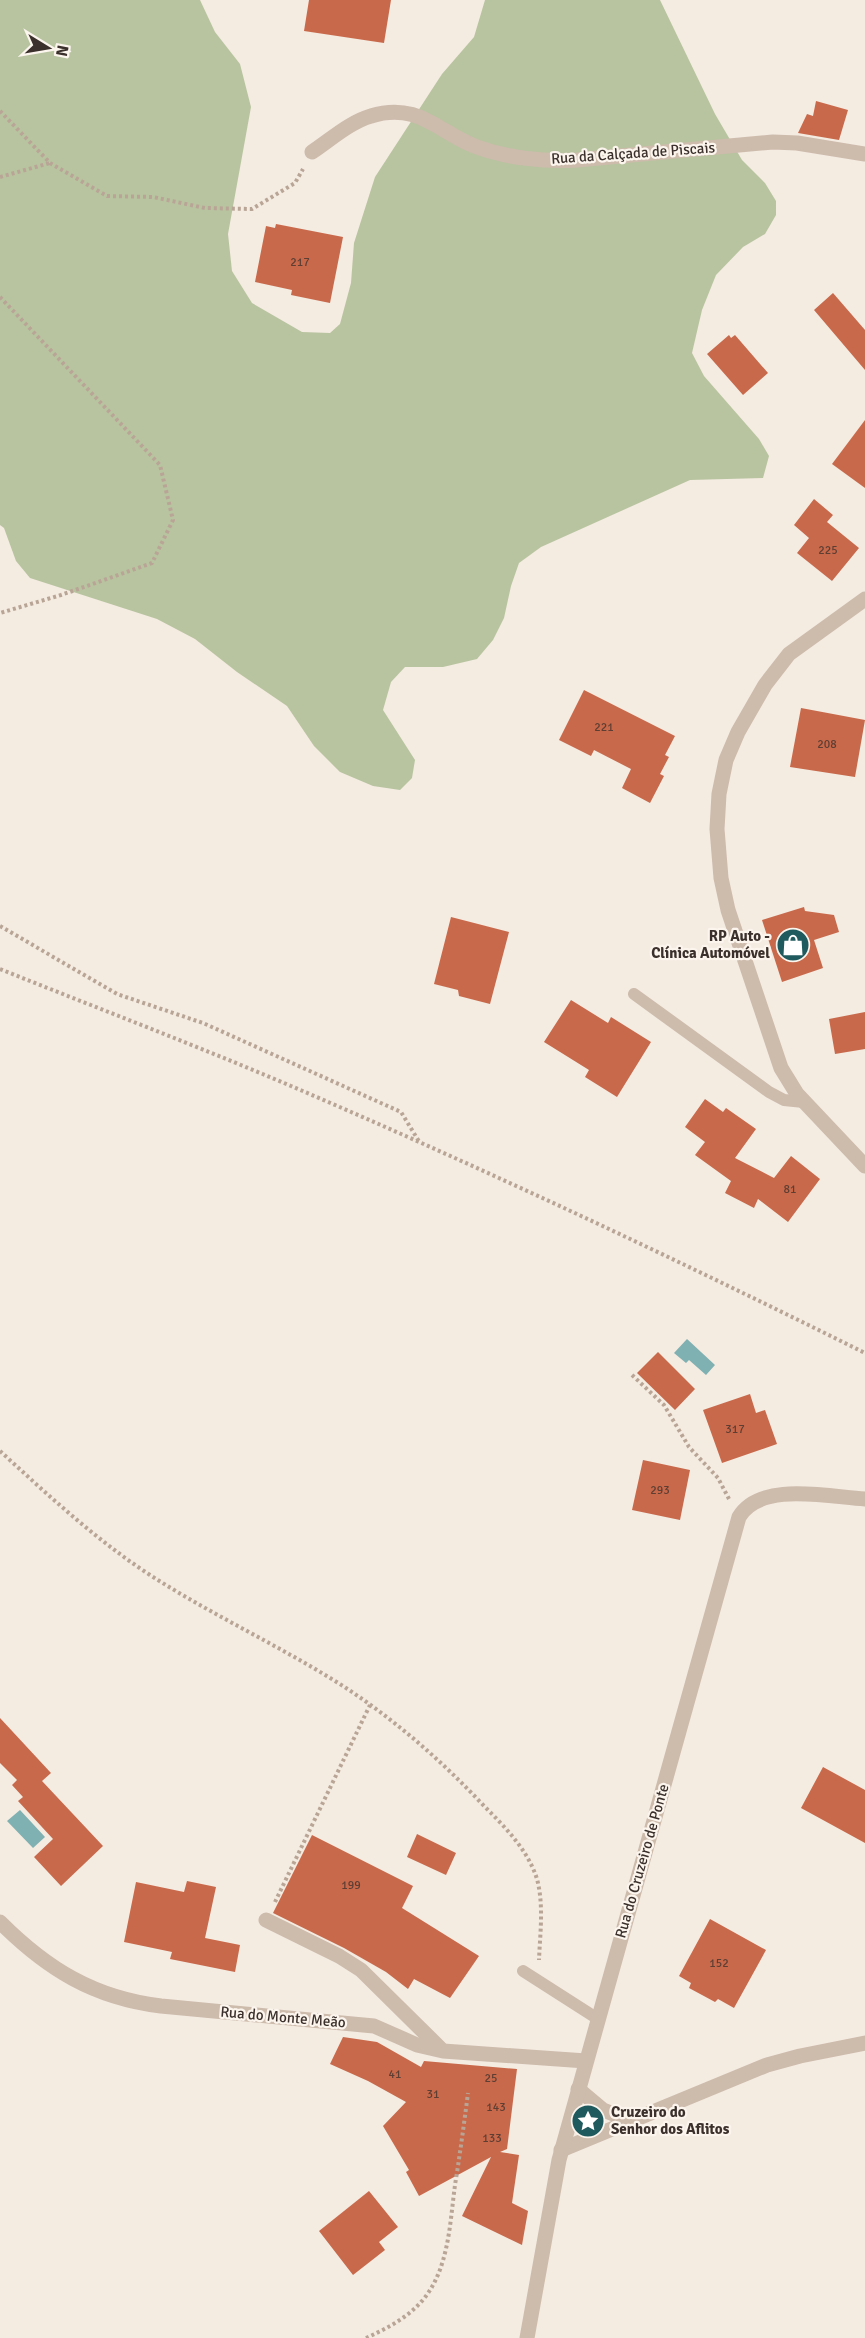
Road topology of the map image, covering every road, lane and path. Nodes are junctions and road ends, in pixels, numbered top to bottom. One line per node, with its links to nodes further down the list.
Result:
1 (0, 111): 4 (path)
2 (312, 152): 3 (street, Rua da Calçada de Piscais)
3 (865, 154)
4 (50, 163): 5 (path); 6 (path)
5 (0, 177)
6 (295, 183)
7 (0, 297): 9 (path)
8 (865, 599): 13 (street)
9 (0, 613)
10 (0, 926): 14 (path)
11 (0, 969): 14 (path)
12 (634, 993): 13 (lane)
13 (804, 1102): 15 (street)
14 (420, 1143): 16 (path)
15 (865, 1166)
16 (865, 1353)
17 (632, 1375): 20 (path)
18 (0, 1451): 21 (path)
19 (865, 1499): 20 (street)
20 (739, 1517): 26 (street, Rua do Cruzeiro de Ponte)
21 (370, 1705): 22 (path); 25 (path)
22 (266, 1920): 28 (street)
23 (0, 1922): 28 (street, Rua do Monte Meão)
24 (523, 1971): 25 (lane)
25 (538, 1980): 26 (lane)
26 (598, 2019): 29 (street, Rua do Cruzeiro de Ponte)
27 (865, 2043): 32 (street)
28 (443, 2051): 29 (street, Rua do Monte Meão)
29 (586, 2061): 30 (street, Rua do Cruzeiro de Ponte)
30 (578, 2089): 32 (street); 33 (street, Rua do Cruzeiro de Ponte)
31 (468, 2093): 34 (path)
32 (632, 2121): 33 (street)
33 (561, 2151): 35 (street, Rua do Cruzeiro de Ponte)
34 (366, 2338)
35 (527, 2338)

